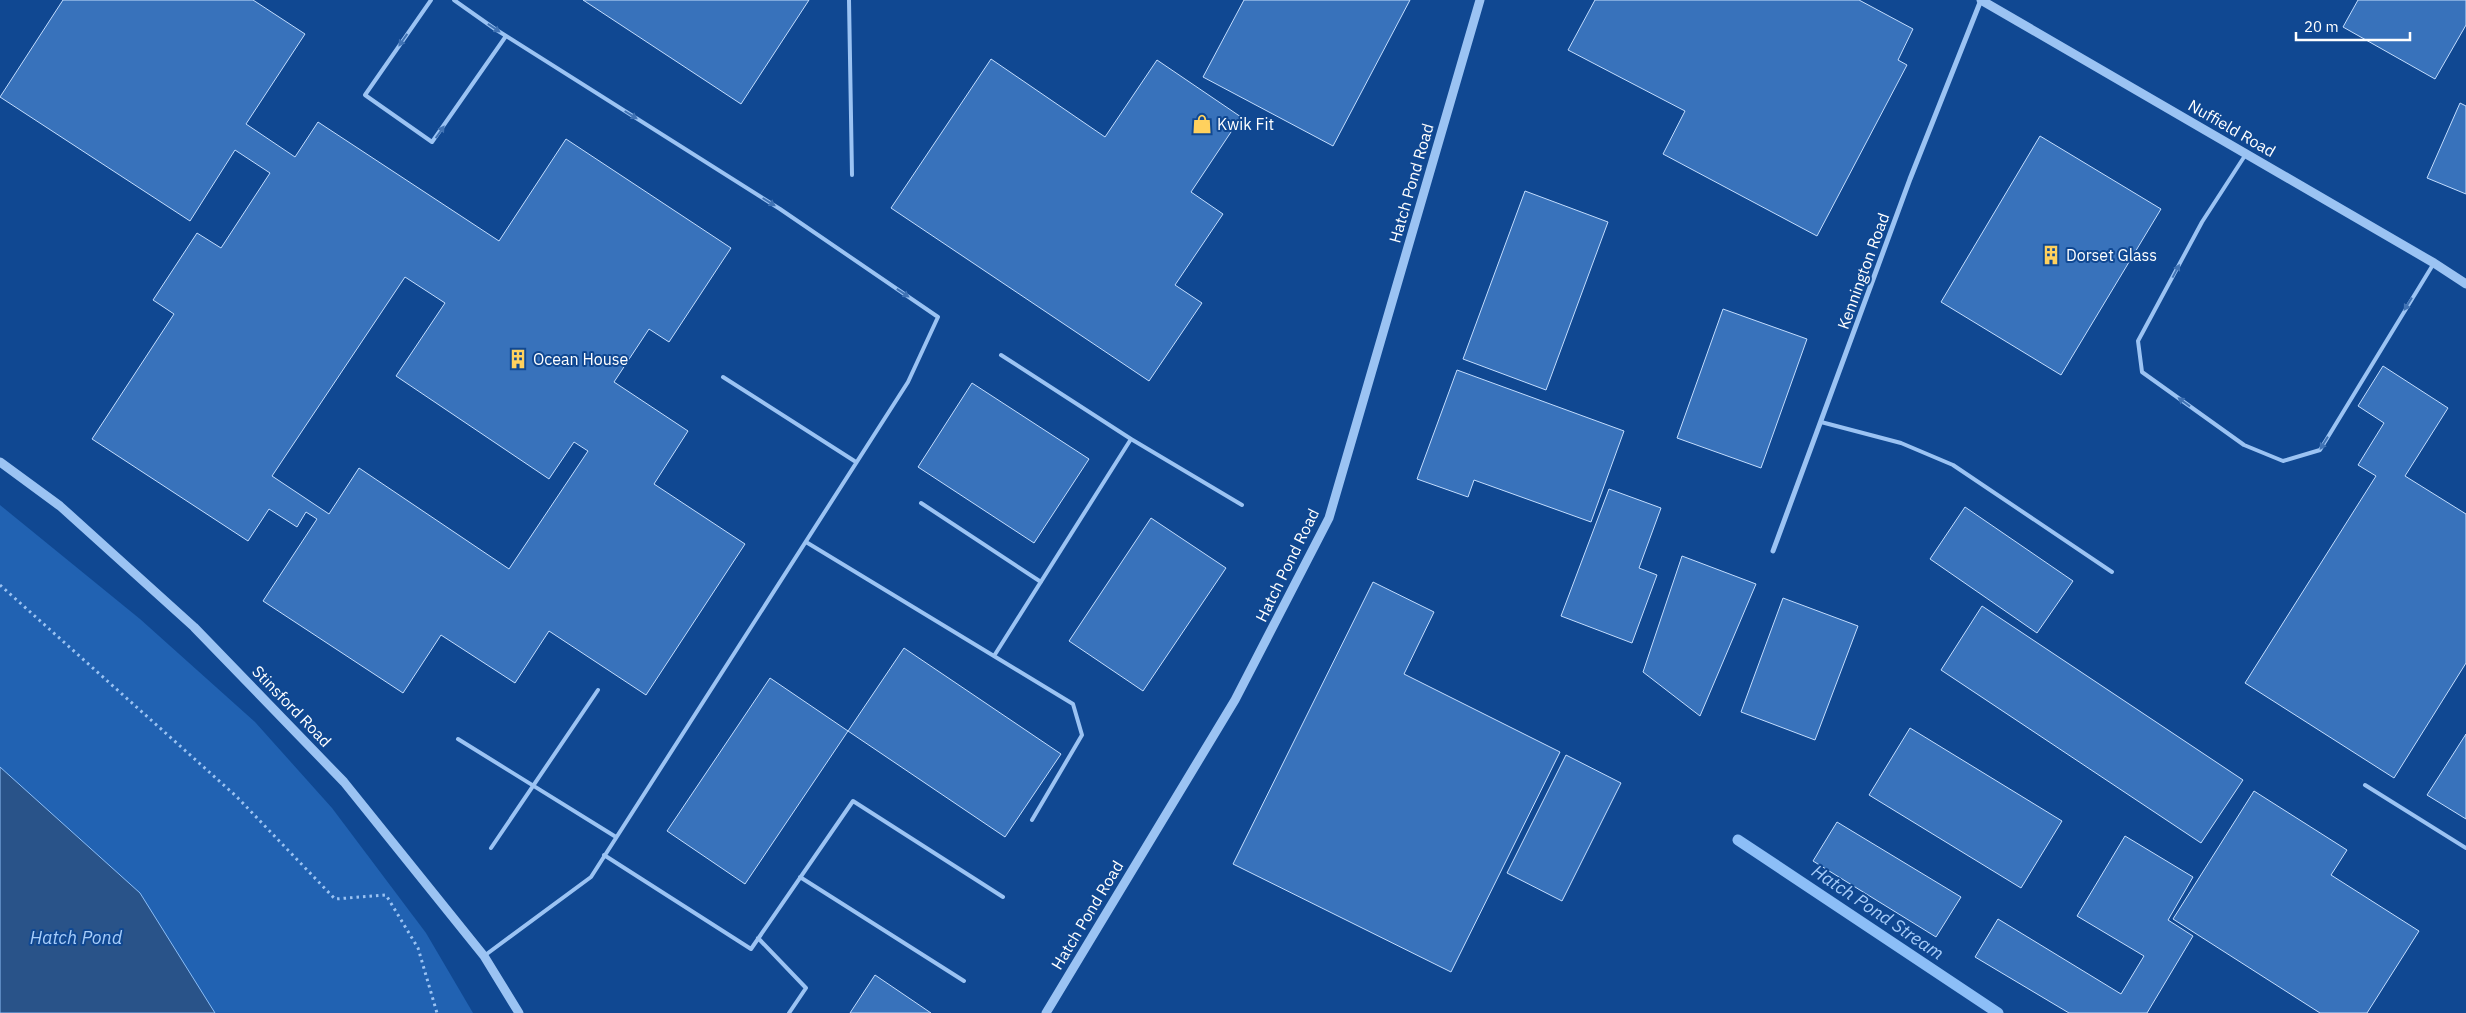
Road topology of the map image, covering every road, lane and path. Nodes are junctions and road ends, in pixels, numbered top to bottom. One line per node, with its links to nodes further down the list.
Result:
1 (431, 0): 6 (lane, one-way to 6)
2 (454, 0): 6 (lane, one-way to 6)
3 (848, 0): 8 (lane)
4 (1480, 0): 42 (street, Hatch Pond Road)
5 (1981, 0): 7 (street, Nuffield Road); 13 (street, Kennington Road)
6 (506, 36): 16 (lane, one-way to 16)
7 (2246, 154): 9 (street, Nuffield Road); 9 (lane, one-way to 7)
8 (852, 175)
9 (2434, 263): 10 (street, Nuffield Road)
10 (2466, 284)
11 (1001, 354): 14 (lane)
12 (723, 376): 16 (lane)
13 (1821, 422): 20 (street, Kennington Road); 21 (lane)
14 (1131, 439): 18 (lane); 22 (lane)
15 (0, 462): 37 (street, Stinsford Road)
16 (856, 462): 19 (lane)
17 (921, 503): 22 (lane)
18 (1242, 505)
19 (806, 542): 24 (lane); 30 (lane)
20 (1774, 551)
21 (2112, 572)
22 (1041, 582): 24 (lane)
23 (0, 585): 39 (path)
24 (994, 656): 29 (lane)
25 (598, 690): 27 (lane)
26 (458, 739): 27 (lane)
27 (533, 785): 30 (lane); 31 (lane)
28 (2366, 785): 32 (lane)
29 (1032, 820)
30 (616, 837): 33 (lane)
31 (491, 848)
32 (2466, 848)
33 (604, 855): 36 (lane); 37 (lane)
34 (800, 877): 35 (lane); 36 (lane); 38 (lane)
35 (1002, 897)
36 (758, 938): 41 (lane)
37 (484, 956): 40 (street, Stinsford Road)
38 (964, 981)
39 (437, 1013)
40 (519, 1013)
41 (789, 1013)
42 (1046, 1013)

